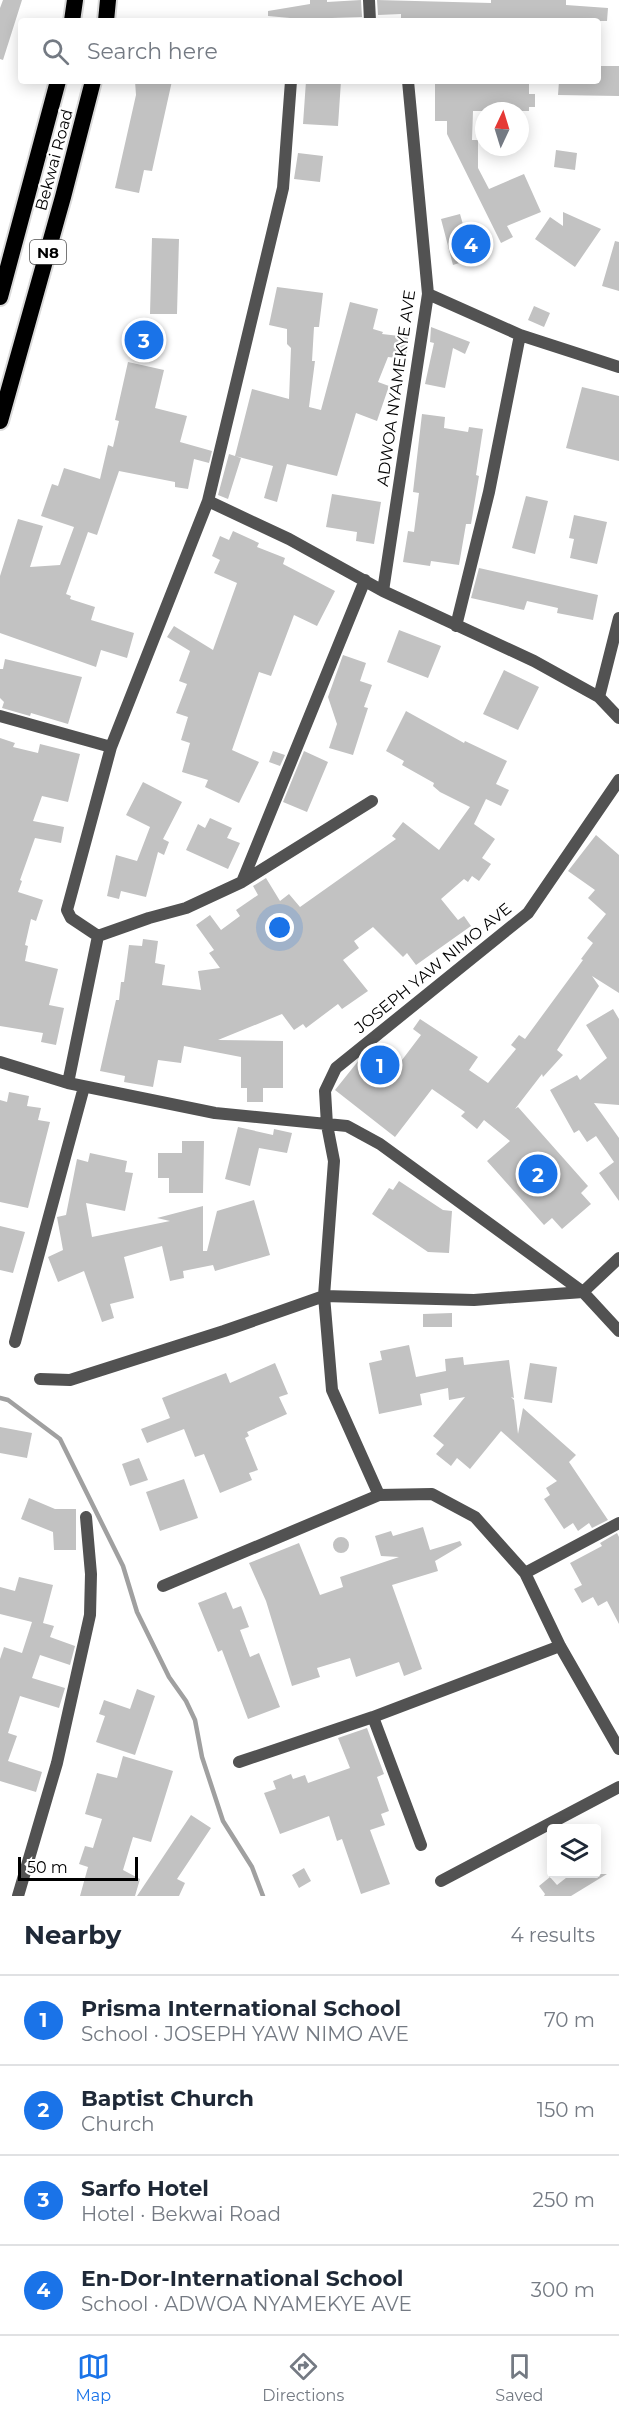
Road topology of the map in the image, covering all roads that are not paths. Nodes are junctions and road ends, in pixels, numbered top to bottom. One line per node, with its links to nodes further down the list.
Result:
1 (75, 0): 4 (highway)
2 (108, 0): 5 (highway)
3 (369, 0): 6 (street)
4 (72, 18)
5 (106, 18)
6 (370, 18)
7 (57, 84): 12 (highway, Bekwai Road / N8)
8 (92, 84): 15 (highway, Bekwai Road / N8)
9 (291, 84): 16 (street)
10 (408, 84): 11 (street, ADWOA NYAMEKYE AVE)
11 (428, 294): 13 (street); 18 (street, ADWOA NYAMEKYE AVE)
12 (0, 297)
13 (519, 335): 14 (street); 20 (street)
14 (619, 367)
15 (0, 421)
16 (208, 501): 17 (street); 24 (street)
17 (365, 580): 18 (street); 27 (street)
18 (383, 591): 20 (street)
19 (619, 618): 21 (street)
20 (456, 626): 21 (street)
21 (599, 697): 23 (street)
22 (0, 716): 24 (street)
23 (619, 718)
24 (111, 747): 28 (street)
25 (619, 780): 32 (street, JOSEPH YAW NIMO AVE)
26 (372, 801): 27 (street)
27 (242, 882): 28 (street)
28 (98, 936): 30 (street)
29 (0, 1062): 30 (street)
30 (68, 1083): 31 (street)
31 (84, 1086): 32 (street); 37 (street)
32 (327, 1125): 34 (street); 35 (street, JOSEPH YAW NIMO AVE)
33 (619, 1258): 34 (street)
34 (583, 1292): 35 (street); 36 (street)
35 (324, 1296): 38 (street); 39 (street, JOSEPH YAW NIMO AVE)
36 (619, 1331)
37 (15, 1342)
38 (40, 1379)
39 (379, 1495): 42 (street); 43 (street)
40 (86, 1517): 51 (street)
41 (619, 1523): 42 (street)
42 (525, 1573): 44 (street)
43 (164, 1586)
44 (560, 1646): 45 (street); 46 (street)
45 (373, 1717): 47 (street); 49 (street)
46 (619, 1749)
47 (239, 1762)
48 (619, 1787): 50 (street)
49 (421, 1845)
50 (441, 1881)
51 (18, 1896)

